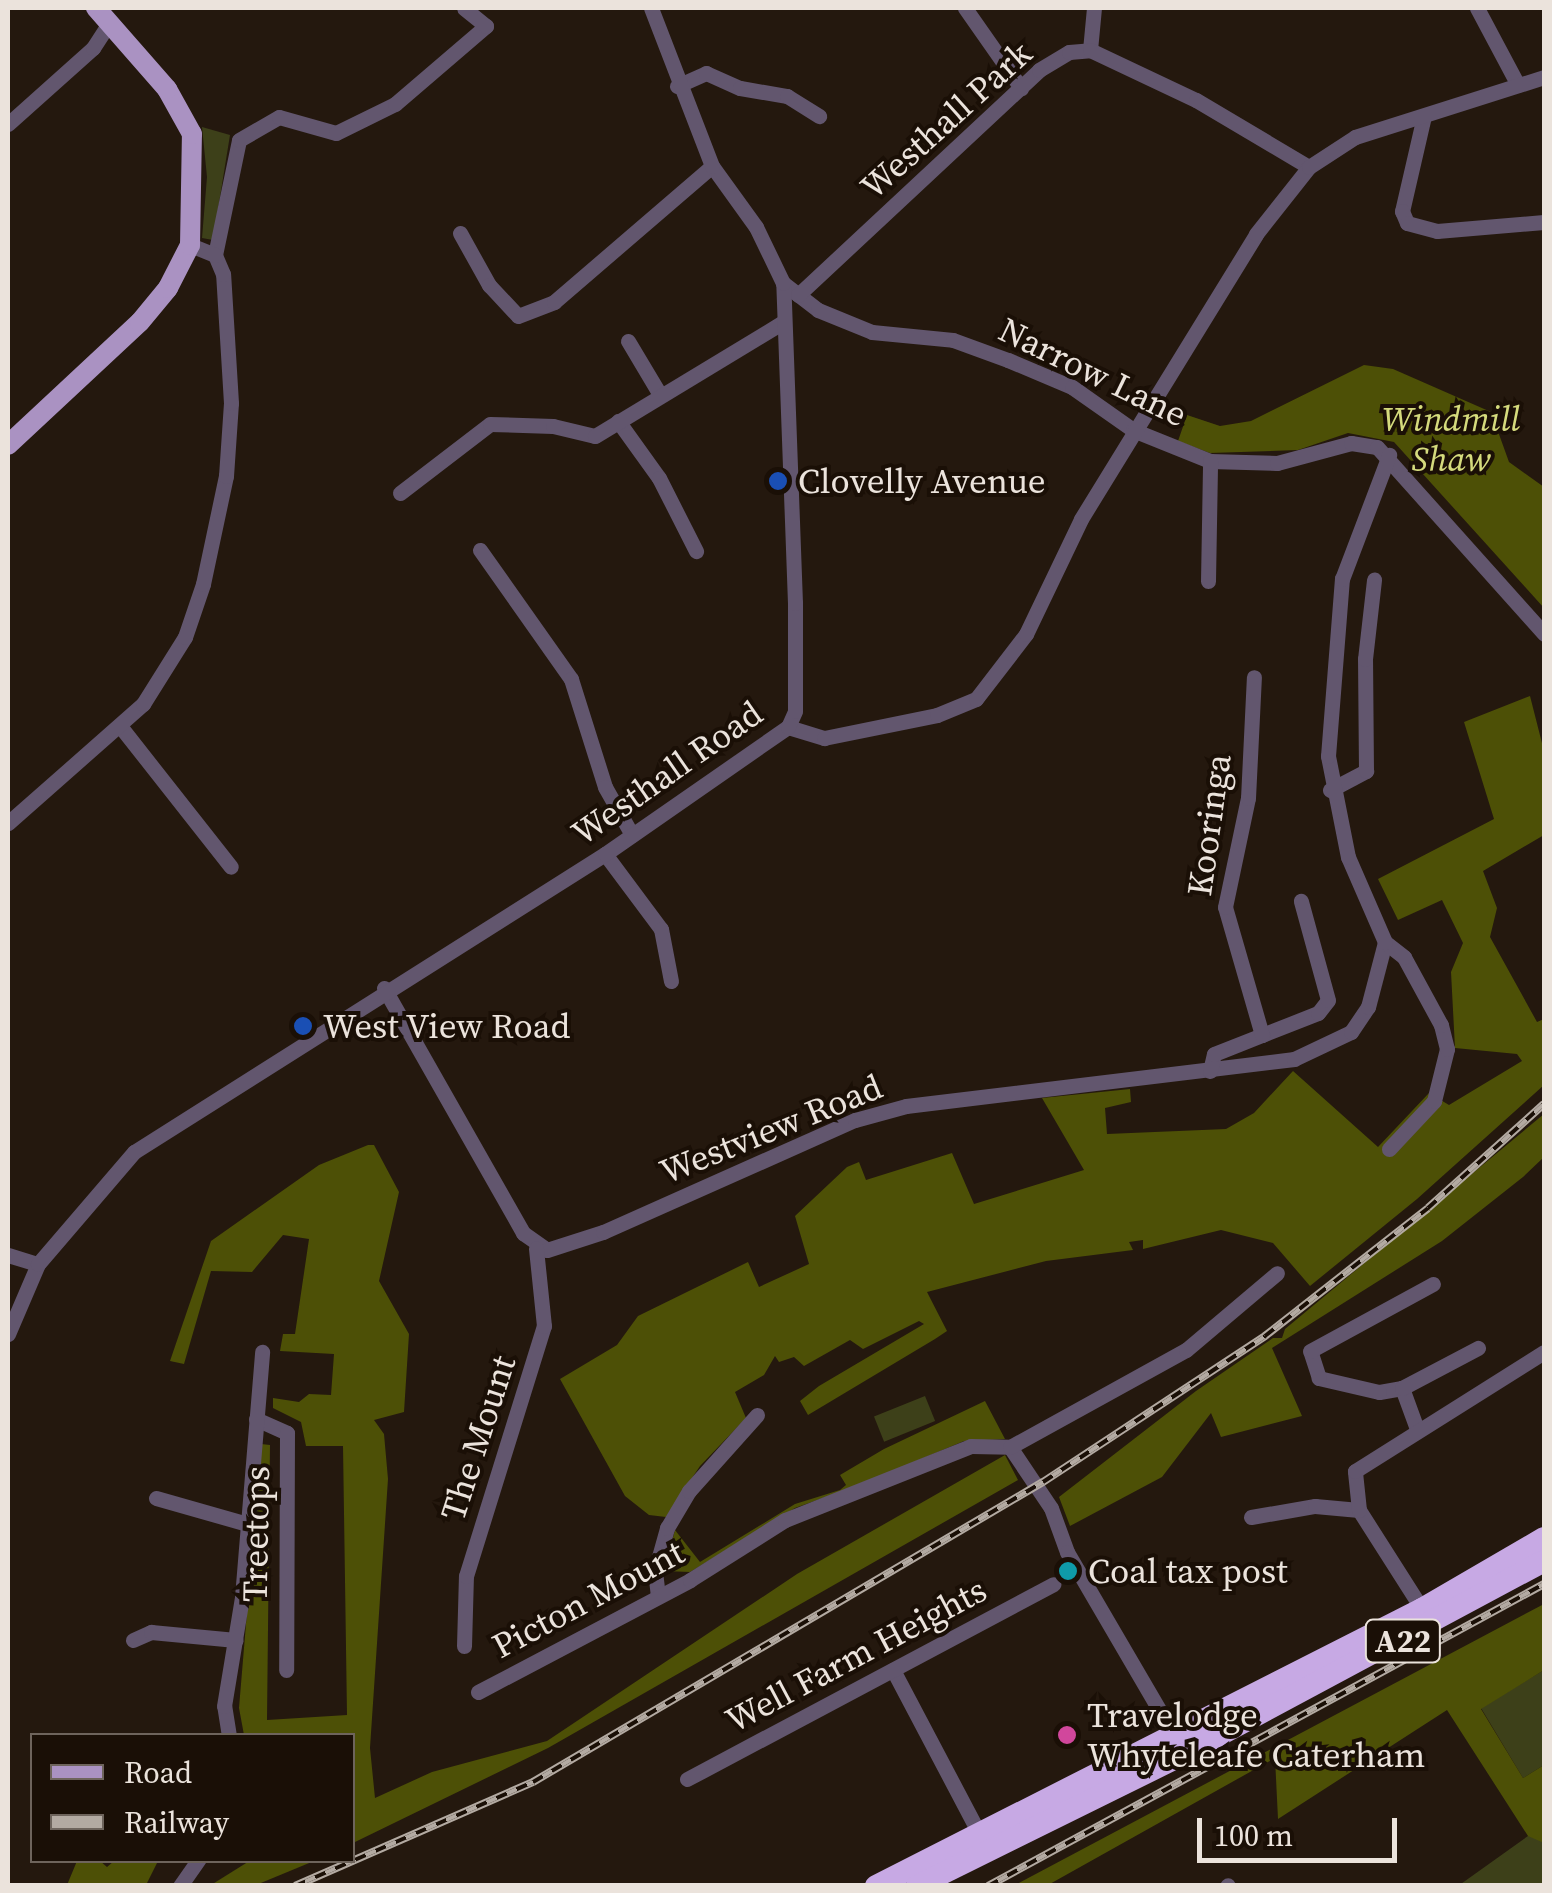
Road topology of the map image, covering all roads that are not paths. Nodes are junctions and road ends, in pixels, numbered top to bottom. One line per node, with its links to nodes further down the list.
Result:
1 (464, 8): 20 (street)
2 (650, 8): 9 (street, Westhall Road)
3 (965, 8): 11 (street)
4 (1094, 8): 7 (street)
5 (1478, 8): 10 (street)
6 (102, 16): 14 (street); 19 (main road)
7 (1090, 50): 11 (street, Westhall Park); 16 (street, Westhall Park)
8 (1544, 77): 10 (street)
9 (677, 86): 12 (street); 15 (street, Westhall Road)
10 (1518, 86): 13 (street)
11 (1020, 88): 22 (street, Westhall Park)
12 (819, 116)
13 (1424, 116): 16 (street); 17 (street)
14 (8, 124)
15 (712, 166): 18 (street); 21 (street, Westhall Road)
16 (1310, 167): 27 (street)
17 (1544, 222)
18 (460, 233)
19 (190, 244): 20 (street); 28 (main road)
20 (215, 254): 38 (street)
21 (783, 283): 22 (street, Narrow Lane); 23 (street, Westhall Road)
22 (798, 295): 27 (street, Narrow Lane)
23 (783, 322): 25 (street); 39 (street, Westhall Road)
24 (628, 341): 25 (street)
25 (659, 393): 26 (street)
26 (618, 420): 31 (street); 33 (street)
27 (1133, 430): 30 (street, Narrow Lane); 39 (street)
28 (8, 445)
29 (1389, 455): 30 (street); 36 (street); 40 (street)
30 (1210, 461): 35 (street)
31 (400, 493)
32 (480, 550): 42 (street)
33 (696, 551)
34 (1374, 580): 40 (street)
35 (1208, 581)
36 (1544, 634)
37 (1254, 677): 49 (street, Kooringa)
38 (120, 726): 41 (street); 44 (street)
39 (788, 727): 42 (street, Westhall Road)
40 (1330, 790): 46 (street)
41 (8, 824)
42 (632, 835): 43 (street, Westhall Road)
43 (605, 854): 47 (street); 48 (street, Westhall Road)
44 (231, 866)
45 (1300, 902): 49 (street)
46 (1385, 942): 50 (street, Westview Road); 51 (street)
47 (672, 981)
48 (384, 988): 52 (street); 54 (street, Westhall Road)
49 (1262, 1035): 50 (street)
50 (1210, 1071): 52 (street, Westview Road)
51 (1389, 1149)
52 (536, 1248): 77 (street, The Mount)
53 (8, 1254): 54 (street)
54 (38, 1264): 57 (street, Westhall Road)
55 (1277, 1272): 65 (street)
56 (1433, 1284): 61 (street)
57 (8, 1334)
58 (1478, 1348): 61 (street)
59 (262, 1352): 63 (street)
60 (1544, 1352): 64 (street)
61 (1402, 1388): 64 (street)
62 (757, 1415): 73 (street)
63 (256, 1419): 69 (street); 78 (street, Treetops)
64 (1416, 1429): 67 (street)
65 (1010, 1447): 73 (street, Picton Mount); 82 (street)
66 (156, 1498): 69 (street)
67 (1360, 1510): 68 (street); 74 (street)
68 (1251, 1517)
69 (247, 1524): 76 (street)
70 (1544, 1538): 74 (highway, A22)
71 (1544, 1561): 82 (highway, A22)
72 (1054, 1584): 79 (street, Well Farm Heights)
73 (658, 1596): 80 (street, Picton Mount)
74 (1422, 1609): 82 (highway, A22)
75 (133, 1640): 76 (street)
76 (236, 1640): 81 (street)
77 (464, 1646)
78 (286, 1670)
79 (893, 1670): 83 (street, Well Farm Heights); 84 (street)
80 (478, 1692)
81 (228, 1733)
82 (1180, 1745): 84 (highway, A22)
83 (687, 1779)
84 (984, 1844): 87 (highway, A22); 88 (highway, A22)
85 (196, 1863): 86 (street)
86 (180, 1886)
87 (876, 1886)
88 (917, 1886)

